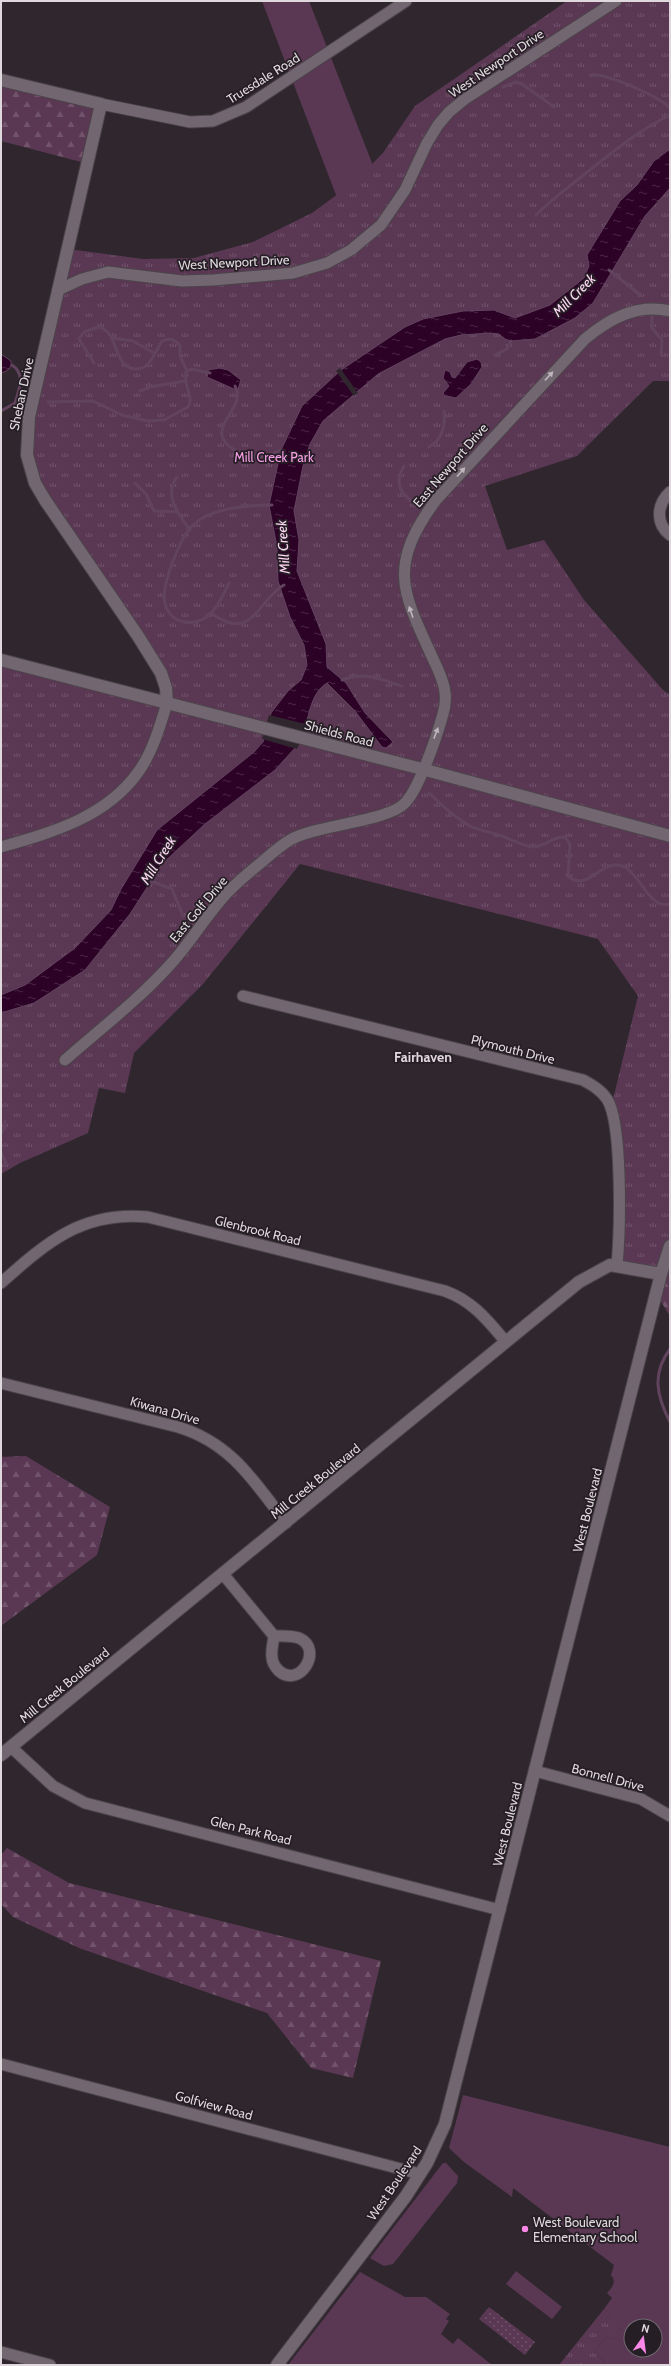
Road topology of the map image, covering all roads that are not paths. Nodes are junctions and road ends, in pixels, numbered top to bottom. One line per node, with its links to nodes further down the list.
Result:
1 (406, 1): 4 (street, Truesdale Road)
2 (616, 1): 5 (street, West Newport Drive)
3 (1, 80): 4 (street, Truesdale Road)
4 (101, 104): 5 (street, Sheban Drive)
5 (58, 290): 10 (street, Sheban Drive)
6 (670, 311): 11 (street, East Newport Drive, one-way to 6)
7 (670, 492): 8 (street)
8 (670, 535)
9 (1, 660): 10 (street, Shields Road)
10 (167, 703): 11 (street, Shields Road); 13 (street)
11 (422, 769): 12 (street, Shields Road); 15 (street, East Golf Drive)
12 (670, 836)
13 (1, 846)
14 (243, 996): 17 (street, Plymouth Drive)
15 (65, 1060)
16 (670, 1246): 18 (street, West Boulevard)
17 (617, 1265): 18 (street); 20 (street, Mill Creek Boulevard)
18 (660, 1274): 27 (street, West Boulevard)
19 (1, 1283): 20 (street, Glenbrook Road)
20 (506, 1342): 22 (street, Mill Creek Boulevard)
21 (1, 1382): 22 (street, Kiwana Drive)
22 (286, 1523): 23 (street, Mill Creek Boulevard)
23 (223, 1574): 24 (street); 25 (street, Mill Creek Boulevard)
24 (274, 1636)
25 (11, 1747): 26 (street, Mill Creek Boulevard); 29 (street, Glen Park Road)
26 (1, 1755)
27 (535, 1771): 28 (street, Bonnell Drive); 29 (street, West Boulevard)
28 (670, 1816)
29 (500, 1910): 31 (street, West Boulevard)
30 (1, 2064): 31 (street, Golfview Road)
31 (420, 2174): 34 (street, West Boulevard)
32 (1, 2352): 33 (street)
33 (50, 2365)
34 (277, 2365)

